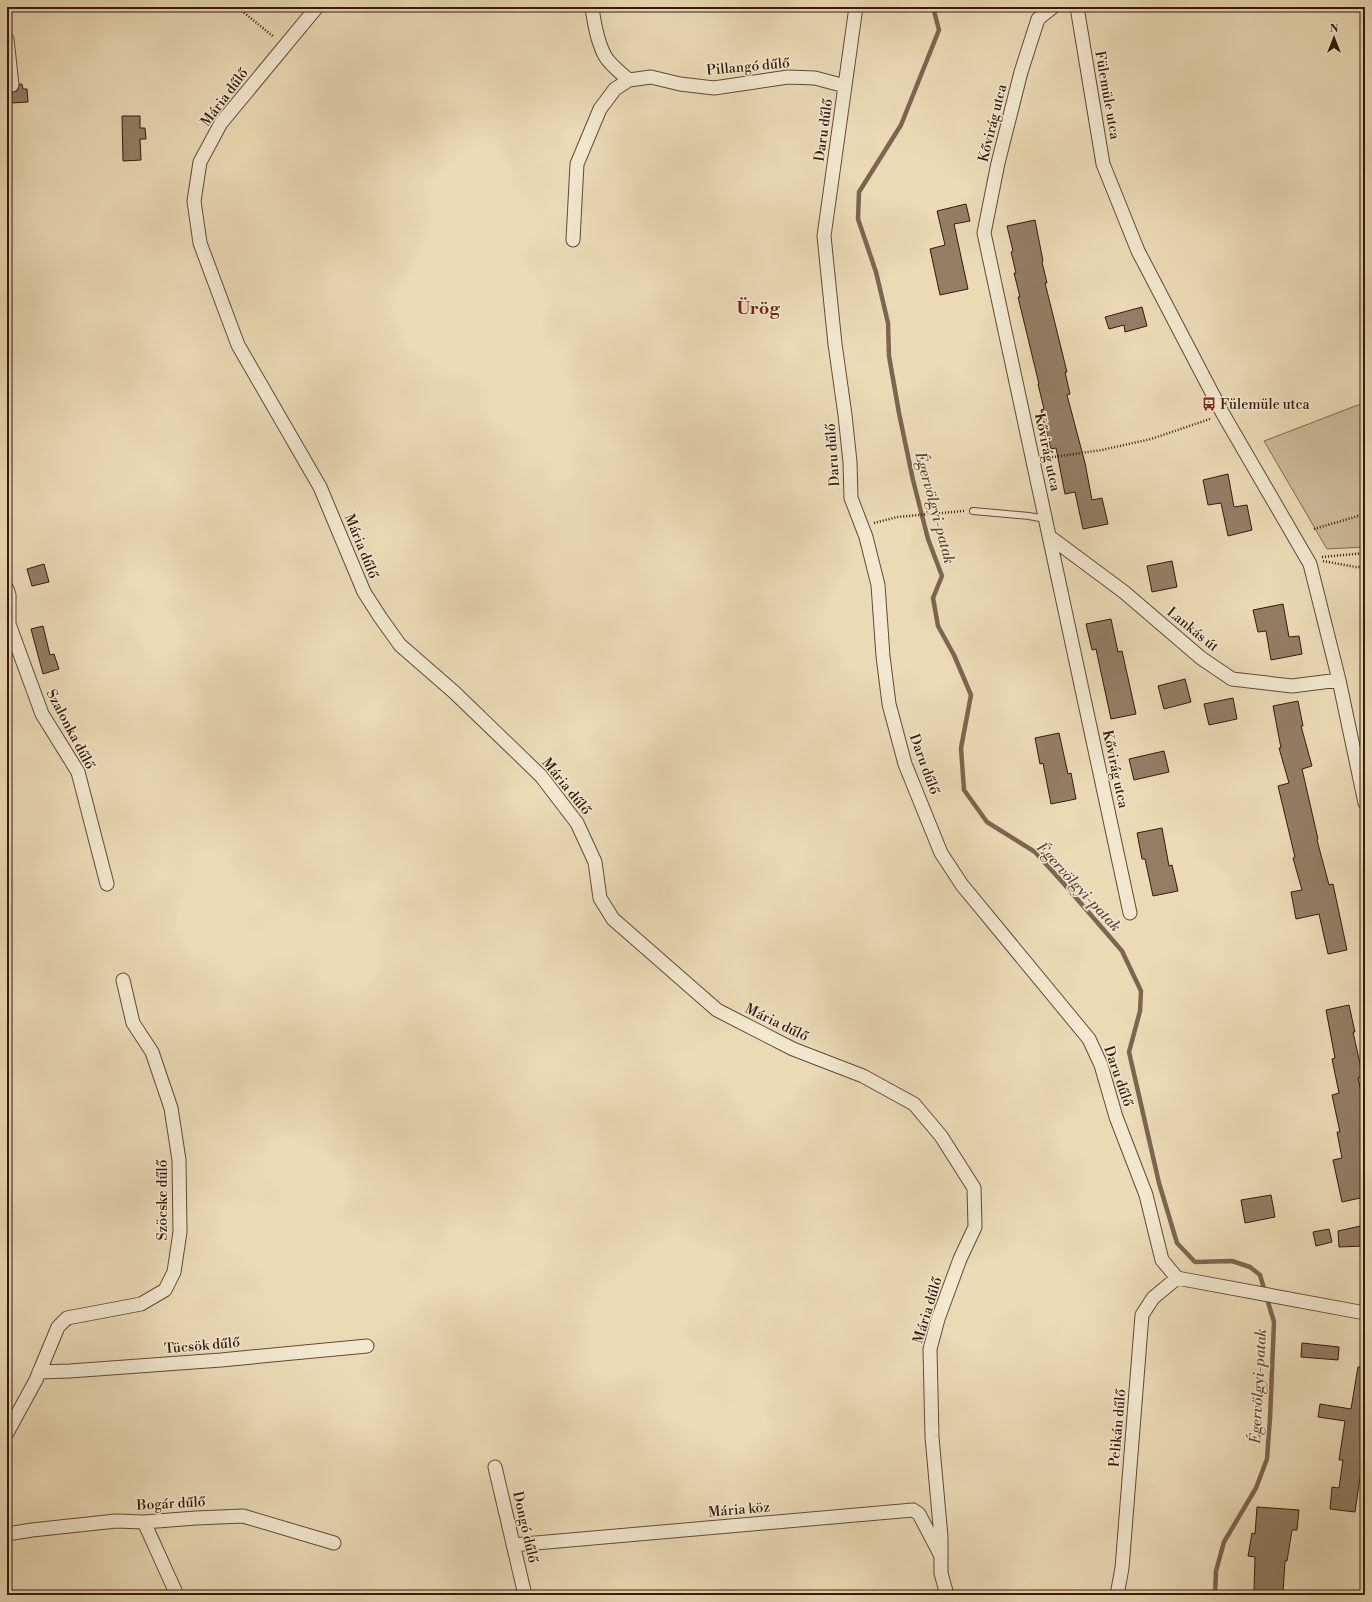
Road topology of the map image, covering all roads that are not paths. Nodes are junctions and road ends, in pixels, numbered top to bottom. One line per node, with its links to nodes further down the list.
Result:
1 (317, 7): 31 (street, Mária dűlő)
2 (592, 7): 7 (street)
3 (856, 7): 9 (street, Daru dűlő)
4 (1053, 7): 12 (street, Kővirág utca)
5 (1077, 7): 16 (street, Fülemüle utca)
6 (7, 39): 8 (street)
7 (629, 80): 9 (street, Pillangó dűlő); 10 (street, Pillangó dűlő)
8 (12, 84)
9 (845, 86): 21 (street, Daru dűlő)
10 (573, 240)
11 (973, 511): 12 (lane)
12 (1046, 519): 13 (street, Kővirág utca)
13 (1050, 537): 16 (street, Lankás út); 19 (street, Kővirág utca)
14 (7, 589): 15 (street, Szalonka dűlő)
15 (8, 627): 18 (street, Szalonka dűlő)
16 (1338, 680): 17 (street, Fülemüle utca)
17 (1365, 799)
18 (107, 884)
19 (1130, 912)
20 (123, 980): 24 (street, Szöcske dűlő)
21 (1177, 1278): 22 (street); 35 (street, Pelikán dűlő)
22 (1365, 1313)
23 (367, 1346): 24 (street, Tücsök dűlő)
24 (39, 1372): 25 (street, Szöcske dűlő)
25 (7, 1433)
26 (495, 1467): 30 (street, Dongó dűlő)
27 (144, 1522): 28 (street, Bogár dűlő); 29 (street, Bogár dűlő); 32 (street)
28 (7, 1534)
29 (334, 1543)
30 (513, 1545): 31 (street, Mária köz); 33 (street, Dongó dűlő)
31 (941, 1556): 34 (street, Mária dűlő)
32 (177, 1595)
33 (525, 1595)
34 (947, 1595)
35 (1117, 1595)

